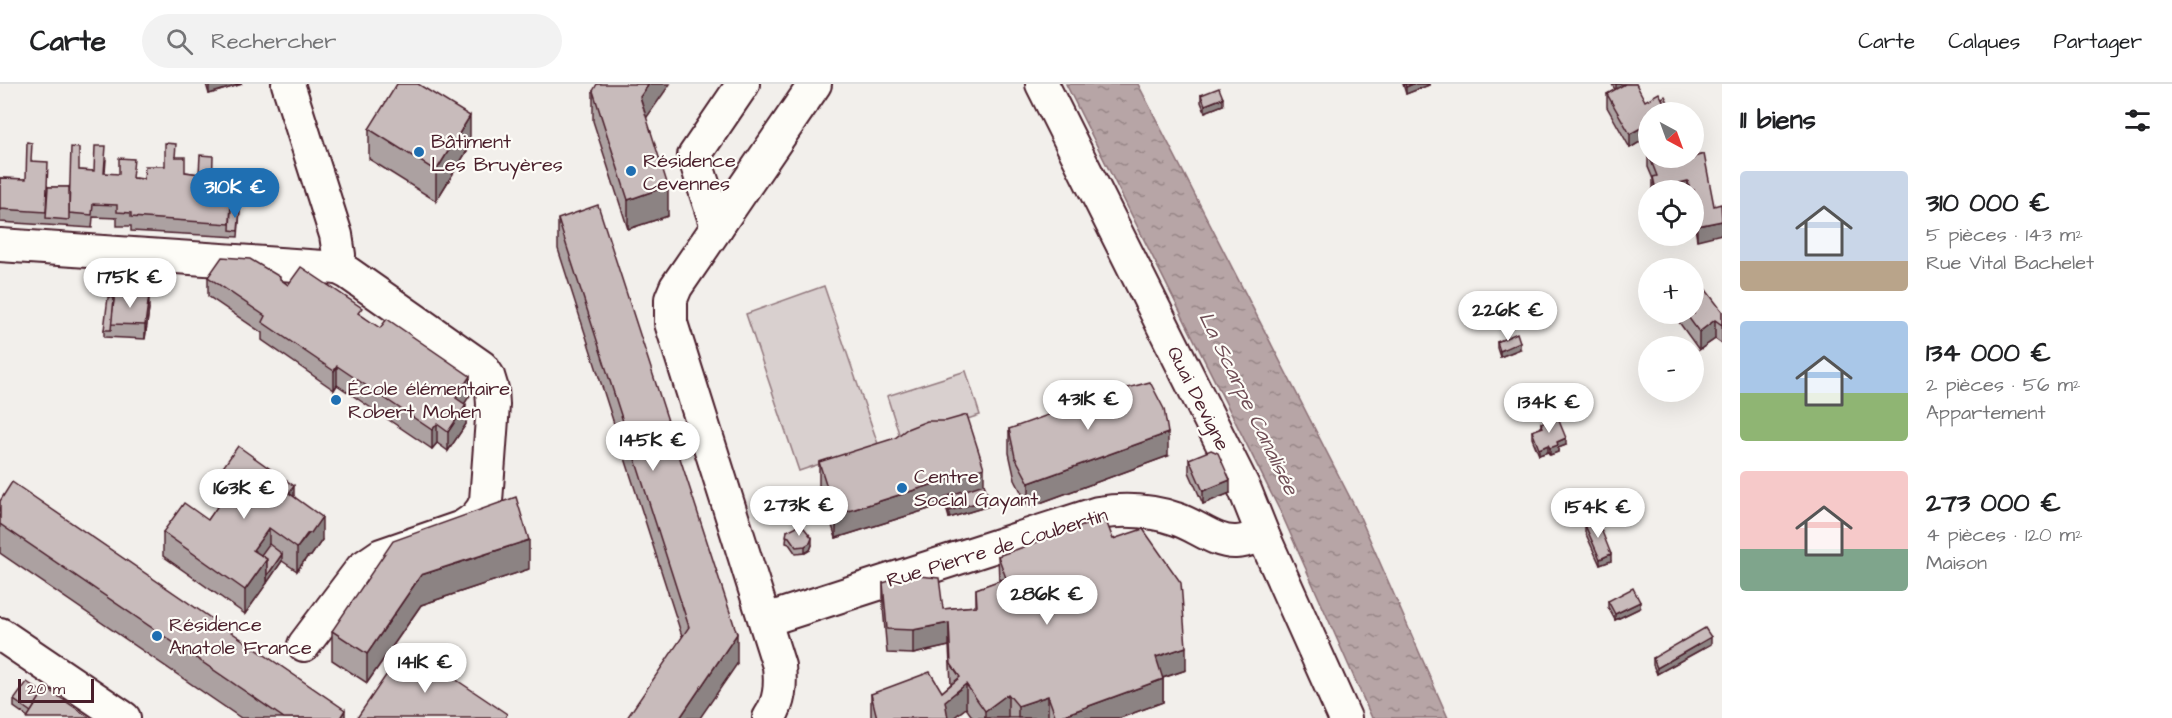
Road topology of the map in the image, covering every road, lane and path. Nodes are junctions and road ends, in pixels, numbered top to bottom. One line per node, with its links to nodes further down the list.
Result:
1 (288, 84): 7 (street)
2 (743, 84): 5 (street)
3 (815, 84): 5 (street)
4 (1042, 84): 8 (street, Quai Devigne)
5 (717, 227): 9 (street)
6 (0, 245): 7 (street)
7 (338, 268): 11 (street)
8 (1263, 536): 9 (street, Rue Pierre de Coubertin); 14 (street, Quai Devigne)
9 (765, 621): 13 (street)
10 (0, 634): 12 (street)
11 (304, 645)
12 (124, 718)
13 (769, 718)
14 (1345, 718)

